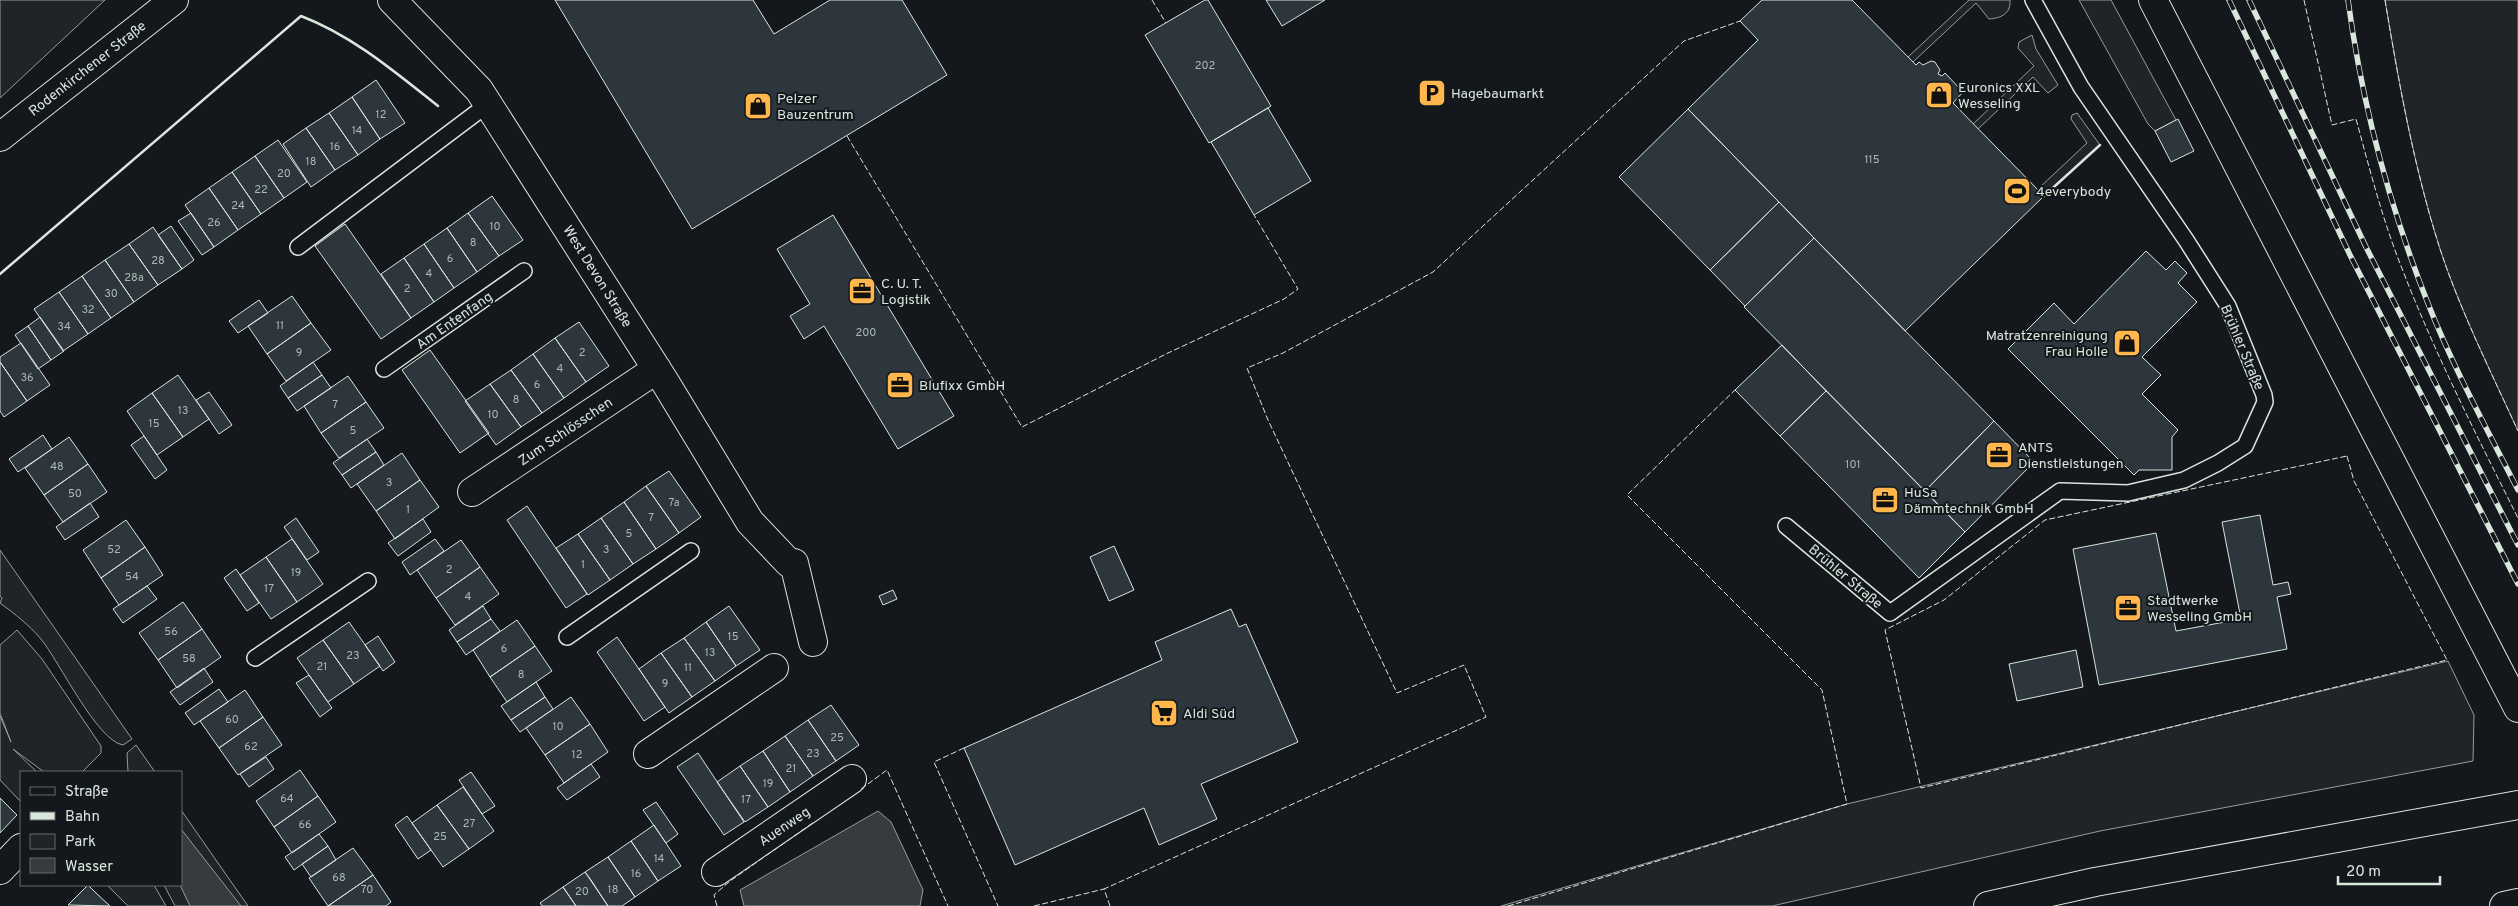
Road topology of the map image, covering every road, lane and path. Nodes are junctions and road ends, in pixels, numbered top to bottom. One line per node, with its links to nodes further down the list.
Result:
1 (174, 0): 6 (main road, Rodenkirchener Straße)
2 (392, 0): 5 (main road, West Devon Straße)
3 (2033, 0): 12 (lane, Brühler Straße)
4 (2153, 0): 19 (main road)
5 (488, 104): 7 (lane); 10 (main road, West Devon Straße)
6 (0, 137)
7 (298, 247)
8 (524, 271): 9 (lane, Am Entenfang)
9 (384, 369)
10 (656, 369): 11 (main road, Zum Schlösschen); 16 (main road, West Devon Straße)
11 (472, 492)
12 (1786, 526)
13 (691, 551): 15 (lane)
14 (368, 581): 17 (lane)
15 (568, 637)
16 (814, 642)
17 (255, 658)
18 (774, 668): 20 (main road)
19 (2518, 708)
20 (648, 754)
21 (852, 780): 25 (main road, Auenweg)
22 (2518, 805): 27 (main road)
23 (20, 849): 24 (main road)
24 (0, 870)
25 (716, 872)
26 (2518, 904): 28 (main road)
27 (1988, 906)
28 (2504, 906)

